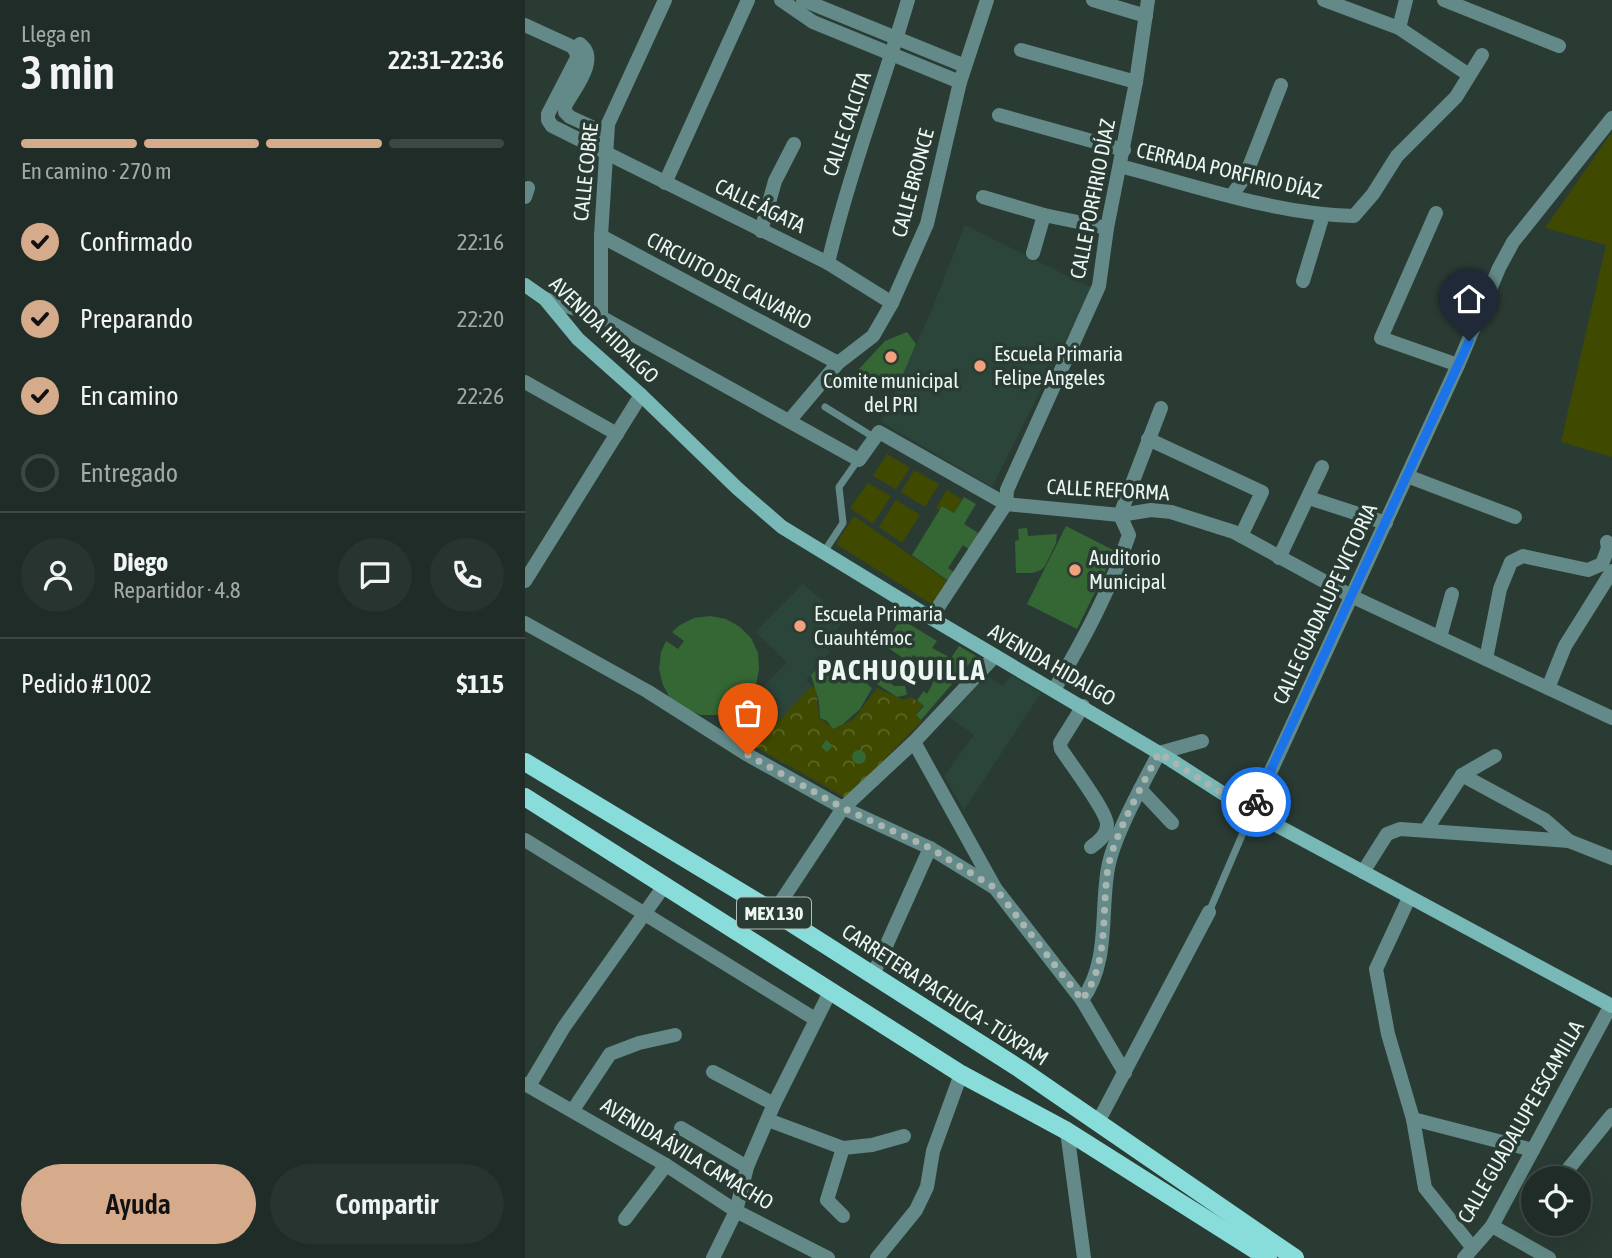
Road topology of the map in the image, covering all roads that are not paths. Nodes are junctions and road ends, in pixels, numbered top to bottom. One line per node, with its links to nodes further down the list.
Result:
1 (665, 0): 31 (street, CALLE COBRE)
2 (748, 0): 36 (street)
3 (781, 0): 15 (street)
4 (803, 0): 12 (street)
5 (908, 0): 18 (street, CALLE CALCITA)
6 (988, 0): 24 (street, CALLE BRONCE)
7 (1093, 0): 13 (street)
8 (1148, 0): 13 (street, CALLE PORFIRIO DÍAZ)
9 (1324, 0): 17 (street)
10 (1406, 0): 17 (street)
11 (1444, 0): 20 (street)
12 (821, 3): 15 (street); 18 (street)
13 (1146, 16): 27 (street, CALLE PORFIRIO DÍAZ)
14 (525, 17): 19 (street)
15 (813, 22): 22 (street)
16 (525, 25): 19 (street)
17 (1399, 28): 25 (street)
18 (897, 37): 22 (street, CALLE CALCITA); 24 (street)
19 (578, 46): 31 (street); 34 (street, CALLE ÁGATA)
20 (1559, 46)
21 (1021, 50): 27 (street)
22 (893, 55): 26 (street); 46 (street, CALLE CALCITA)
23 (1482, 55): 25 (street)
24 (965, 66): 26 (street, CALLE BRONCE)
25 (1469, 75): 41 (street, CERRADA PORFIRIO DÍAZ)
26 (960, 82): 50 (street, CALLE BRONCE)
27 (1136, 82): 33 (street, CALLE PORFIRIO DÍAZ)
28 (1281, 85): 37 (street)
29 (999, 115): 33 (street)
30 (1612, 118): 53 (street, CALLE GUADALUPE VICTORIA)
31 (607, 134): 34 (street, CALLE COBRE)
32 (794, 144): 43 (street)
33 (1124, 150): 35 (street, CALLE PORFIRIO DÍAZ)
34 (606, 152): 36 (street, CALLE ÁGATA); 44 (street, CALLE COBRE)
35 (1120, 166): 37 (street, CERRADA PORFIRIO DÍAZ); 42 (street, CALLE PORFIRIO DÍAZ)
36 (665, 183): 43 (street, CALLE ÁGATA)
37 (1232, 195): 41 (street, CERRADA PORFIRIO DÍAZ)
38 (983, 197): 40 (street)
39 (1436, 213): 53 (street)
40 (1044, 215): 42 (street); 45 (street)
41 (1323, 215): 47 (street)
42 (1107, 228): 66 (street, CALLE PORFIRIO DÍAZ)
43 (761, 231): 46 (street, CALLE ÁGATA)
44 (601, 236): 51 (street, CALLE COBRE); 52 (street, CIRCUITO DEL CALVARIO)
45 (1033, 253)
46 (828, 263): 50 (street, CALLE ÁGATA)
47 (1303, 281)
48 (525, 285): 49 (street, AVENIDA HIDALGO)
49 (545, 299): 51 (street); 55 (street, AVENIDA HIDALGO)
50 (892, 303): 52 (street, CALLE BRONCE)
51 (601, 317): 58 (street)
52 (838, 362): 58 (street, CALLE BRONCE)
53 (1458, 365): 64 (street, CALLE GUADALUPE VICTORIA)
54 (525, 382): 59 (street)
55 (641, 395): 59 (street); 72 (street, AVENIDA HIDALGO)
56 (825, 407): 60 (lane)
57 (1161, 408): 61 (street)
58 (789, 421): 62 (street)
59 (617, 434): 75 (street)
60 (875, 438): 62 (street); 66 (street, CALLE REFORMA)
61 (1147, 439): 67 (street); 70 (street)
62 (859, 460): 72 (lane)
63 (1322, 467): 65 (street)
64 (1406, 475): 68 (street); 69 (street, CALLE GUADALUPE VICTORIA)
65 (1309, 498): 69 (street); 73 (street)
66 (1006, 504): 67 (street, CALLE REFORMA); 78 (street, CALLE PORFIRIO DÍAZ)
67 (1120, 516): 70 (street, CALLE REFORMA); 84 (street)
68 (1515, 517)
69 (1385, 523): 77 (street, CALLE GUADALUPE VICTORIA)
70 (1241, 536): 73 (street, CALLE REFORMA)
71 (1607, 542): 82 (street)
72 (824, 552): 78 (street, AVENIDA HIDALGO)
73 (1279, 558): 77 (street, CALLE REFORMA)
74 (1612, 572): 83 (street)
75 (525, 580)
76 (1452, 594): 80 (street)
77 (1350, 596): 80 (street, CALLE REFORMA); 96 (street, CALLE GUADALUPE VICTORIA)
78 (931, 618): 81 (street, AVENIDA HIDALGO)
79 (525, 623): 95 (street)
80 (1440, 637): 82 (street, CALLE REFORMA)
81 (995, 656): 84 (street, AVENIDA HIDALGO); 88 (street)
82 (1486, 659): 83 (street, CALLE REFORMA)
83 (1548, 688): 86 (street, CALLE REFORMA)
84 (1054, 690): 85 (street, AVENIDA HIDALGO)
85 (1083, 706): 89 (street, AVENIDA HIDALGO); 101 (street)
86 (1612, 718)
87 (1202, 741): 89 (street)
88 (913, 742): 95 (street); 106 (street)
89 (1159, 753): 93 (street); 96 (street, AVENIDA HIDALGO)
90 (1496, 755): 92 (street)
91 (525, 762): 108 (main road, CARRETERA PACHUCA - TÚXPAM / MEX 130)
92 (1462, 775): 98 (street); 100 (street)
93 (1140, 789): 97 (street); 113 (street)
94 (525, 797): 105 (main road, MEX 130)
95 (843, 808): 102 (street); 108 (street)
96 (1252, 812): 104 (street, AVENIDA HIDALGO); 109 (lane, CALLE GUADALUPE VICTORIA)
97 (1172, 823)
98 (1426, 830): 100 (street); 104 (street)
99 (525, 840): 110 (street)
100 (1569, 841): 103 (street)
101 (1091, 847)
102 (930, 848): 106 (street); 111 (street)
103 (1612, 858)
104 (1363, 872): 107 (street, AVENIDA HIDALGO)
105 (664, 886): 110 (street); 112 (main road, MEX 130)
106 (995, 888): 113 (street)
107 (1409, 898): 114 (street, AVENIDA HIDALGO); 126 (street)
108 (774, 912): 111 (main road, CARRETERA PACHUCA - TÚXPAM / MEX 130)
109 (1209, 912): 119 (street, CALLE GUADALUPE VICTORIA)
110 (643, 913): 115 (street); 121 (street)
111 (873, 975): 117 (main road, CARRETERA PACHUCA - TÚXPAM / MEX 130)
112 (831, 990): 115 (street); 120 (main road, MEX 130)
113 (1082, 1000): 119 (street)
114 (1611, 1005): 133 (street, CALLE GUADALUPE ESCAMILLA)
115 (815, 1019): 123 (street)
116 (675, 1035): 124 (street)
117 (1020, 1069): 122 (main road); 128 (main road, CARRETERA PACHUCA - TÚXPAM / MEX 130)
118 (713, 1072): 123 (street)
119 (1125, 1073): 128 (street, CALLE GUADALUPE VICTORIA)
120 (961, 1074): 122 (main road, MEX 130); 144 (street)
121 (527, 1085): 124 (street, AVENIDA ÁVILA CAMACHO)
122 (1003, 1096): 130 (main road, MEX 130)
123 (774, 1104): 127 (street)
124 (573, 1110): 134 (street, AVENIDA ÁVILA CAMACHO)
125 (1612, 1115): 135 (street)
126 (1413, 1119): 133 (street); 141 (street)
127 (768, 1120): 132 (street); 136 (street)
128 (1098, 1122): 147 (main road, CARRETERA PACHUCA - TÚXPAM / MEX 130)
129 (681, 1128): 136 (street)
130 (1067, 1131): 145 (street); 146 (main road, MEX 130)
131 (904, 1136): 132 (street)
132 (843, 1148): 138 (street)
133 (1533, 1150): 140 (street, CALLE GUADALUPE ESCAMILLA)
134 (666, 1165): 137 (street, AVENIDA ÁVILA CAMACHO); 139 (street)
135 (1571, 1166)
136 (747, 1167): 137 (street)
137 (736, 1211): 142 (street); 143 (street, AVENIDA ÁVILA CAMACHO)
138 (843, 1216)
139 (625, 1219)
140 (1492, 1226): 141 (street, CALLE GUADALUPE ESCAMILLA); 148 (street)
141 (1468, 1253)
142 (713, 1258)
143 (828, 1258)
144 (877, 1258)
145 (1084, 1258)
146 (1268, 1258)
147 (1295, 1258)
148 (1549, 1258)

